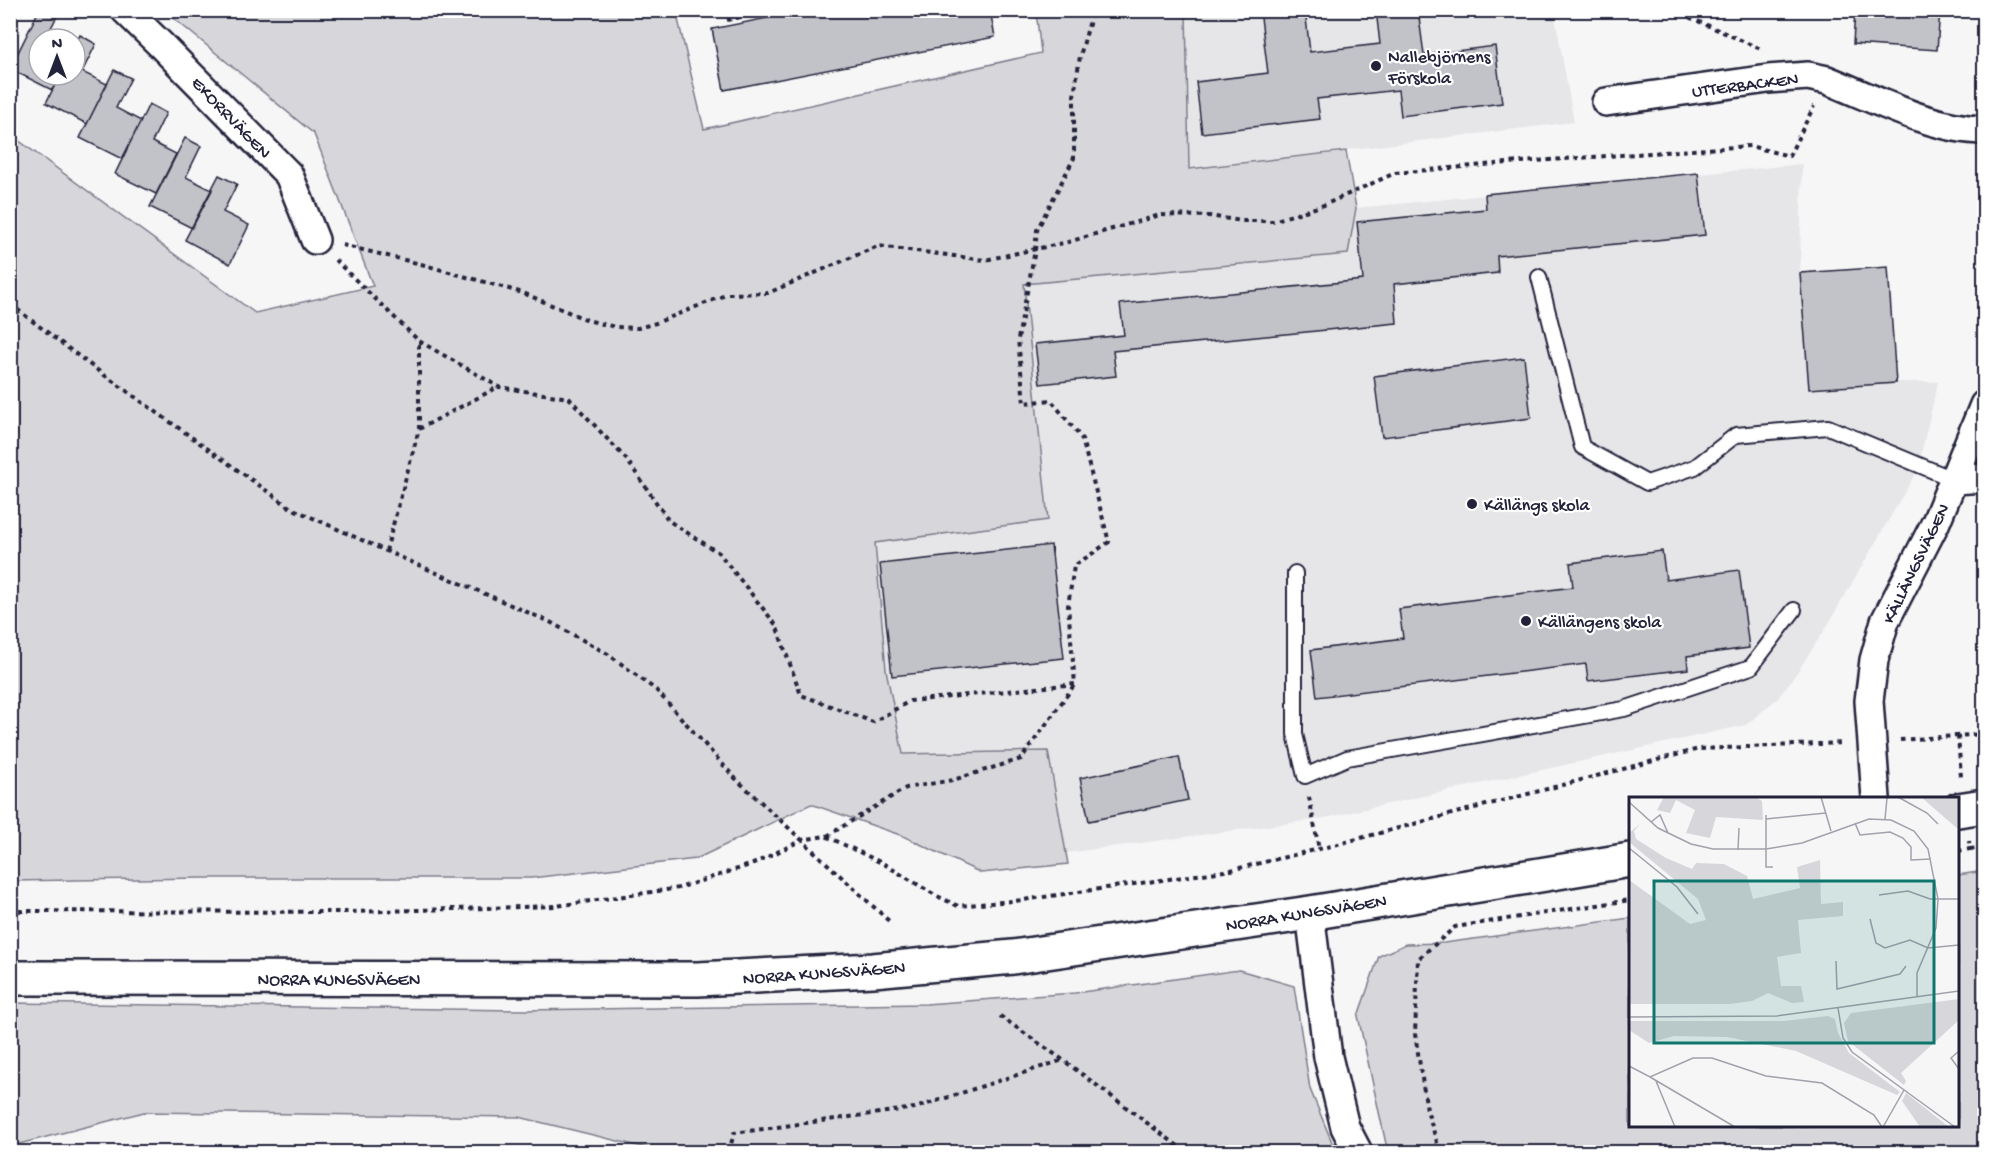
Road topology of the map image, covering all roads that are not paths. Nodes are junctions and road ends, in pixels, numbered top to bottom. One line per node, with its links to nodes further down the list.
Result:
1 (125, 10): 4 (street, EKORRVÄGEN)
2 (1606, 102): 3 (street, UTTERBACKEN)
3 (1984, 130)
4 (315, 240)
5 (1539, 277): 8 (lane)
6 (1984, 405): 8 (street, KÄLLÄNGSVÄGEN)
7 (1984, 478): 8 (street)
8 (1954, 480): 11 (street, KÄLLÄNGSVÄGEN)
9 (1295, 573): 10 (lane)
10 (1794, 610)
11 (1876, 797)
12 (1984, 806): 13 (main road)
13 (1959, 810)
14 (1629, 860): 15 (main road, NORRA KUNGSVÄGEN)
15 (1310, 913): 16 (main road, NORRA KUNGSVÄGEN); 17 (street)
16 (10, 978)
17 (1358, 1152)

